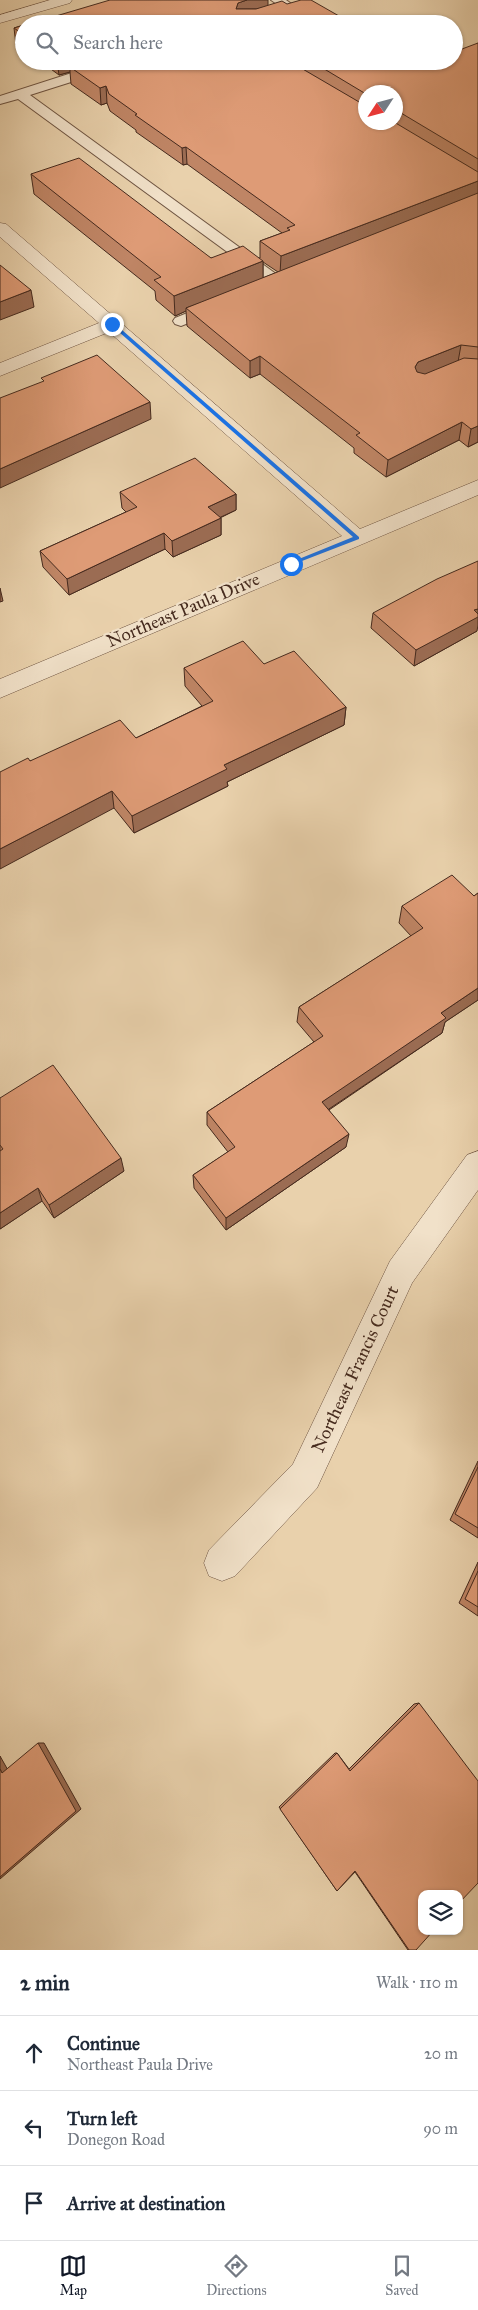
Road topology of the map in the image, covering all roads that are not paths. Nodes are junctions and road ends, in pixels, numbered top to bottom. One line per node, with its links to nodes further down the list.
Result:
1 (64, 0): 4 (street)
2 (277, 0): 3 (lane)
3 (270, 15)
4 (0, 19)
5 (95, 70): 6 (lane)
6 (20, 94): 7 (lane); 10 (lane)
7 (0, 100)
8 (0, 228): 12 (street)
9 (296, 274): 10 (lane)
10 (278, 282): 11 (lane)
11 (182, 321)
12 (112, 324): 13 (street); 15 (street)
13 (0, 370)
14 (478, 487): 15 (street, Northeast Paula Drive)
15 (357, 538): 16 (street, Northeast Paula Drive)
16 (0, 689)
17 (478, 1165): 18 (street, Northeast Francis Court)
18 (222, 1563)

